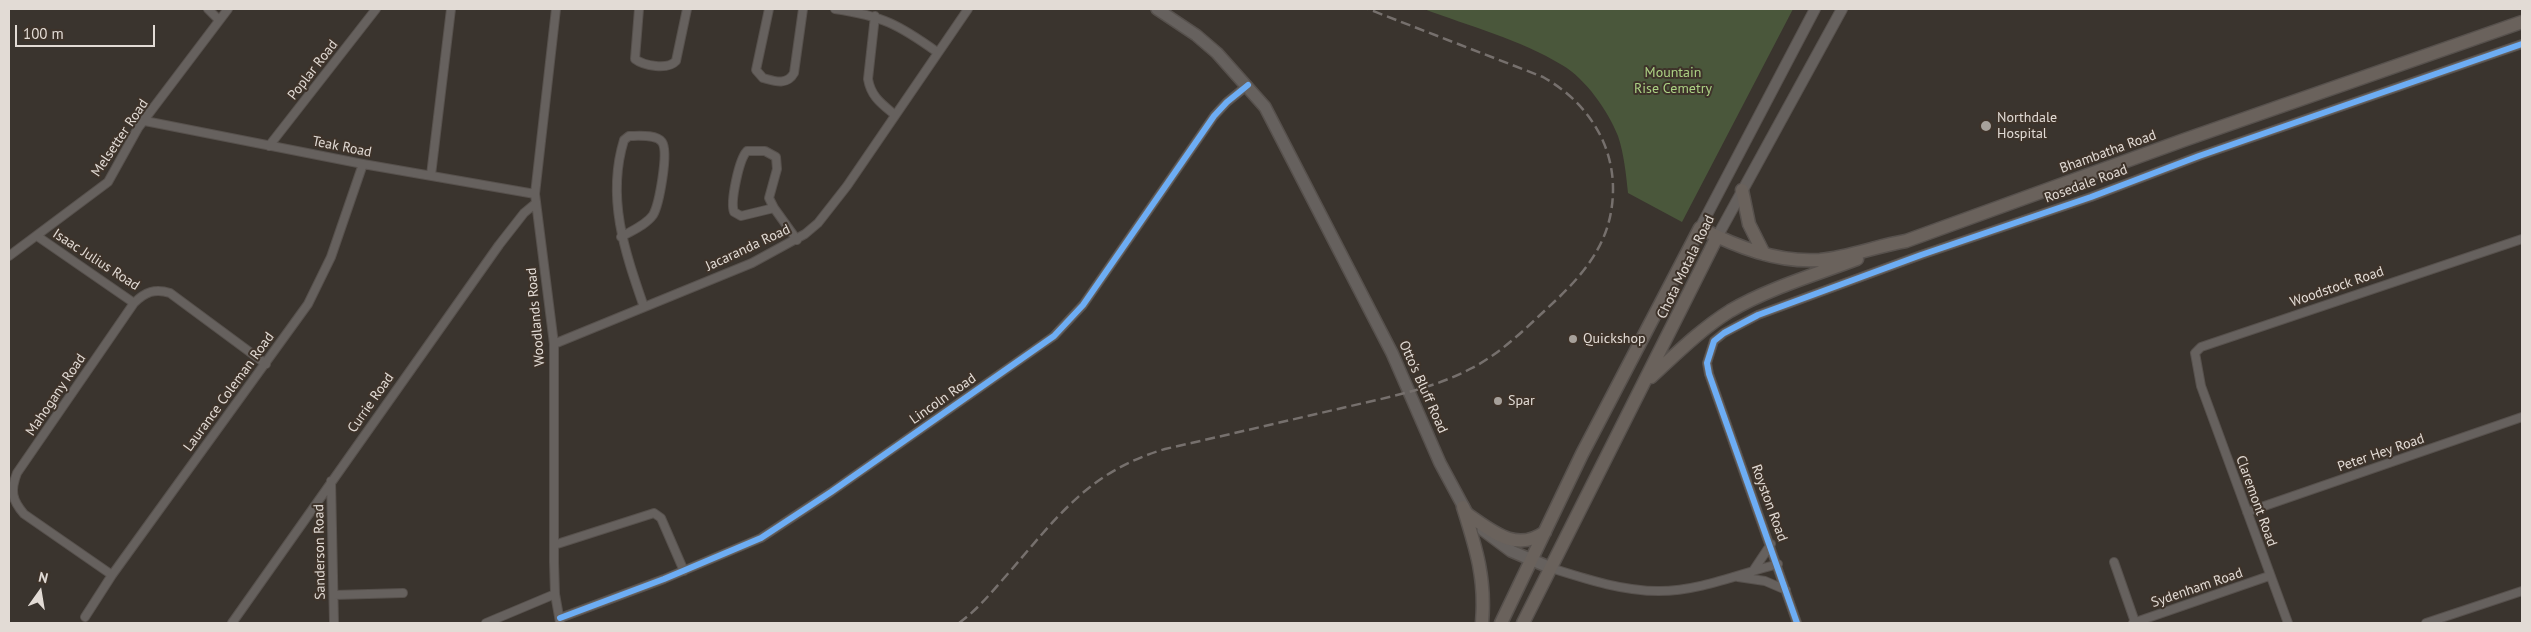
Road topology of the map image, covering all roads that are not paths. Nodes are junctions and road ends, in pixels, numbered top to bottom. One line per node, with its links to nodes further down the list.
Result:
1 (208, 9): 16 (street)
2 (228, 9): 16 (street, Melsetter Road)
3 (376, 9): 23 (street, Poplar Road)
4 (451, 9): 25 (street)
5 (556, 9): 27 (street, Woodlands Road)
6 (639, 9): 7 (street)
7 (687, 9)
8 (768, 9): 9 (street)
9 (803, 9)
10 (835, 9): 15 (street)
11 (968, 9): 19 (street, Jacaranda Road)
12 (1157, 9): 20 (main road, Otto's Bluff Road)
13 (1815, 9): 30 (street, Chota Motala Road)
14 (1842, 9): 26 (street, Chota Motala Road)
15 (875, 16): 19 (street); 21 (street)
16 (219, 20): 22 (street, Melsetter Road)
17 (2522, 22): 36 (main road, Bhambatha Road)
18 (2522, 44): 45 (street, Rosedale Road)
19 (936, 52): 21 (street, Jacaranda Road)
20 (1248, 85): 48 (main road, Otto's Bluff Road); 57 (street, Lincoln Road)
21 (895, 115): 35 (street, Jacaranda Road)
22 (145, 121): 23 (street, Teak Road); 31 (street, Melsetter Road)
23 (269, 146): 24 (street, Teak Road)
24 (364, 164): 25 (street, Teak Road); 42 (street, Laurance Coleman Road)
25 (431, 175): 27 (street, Teak Road)
26 (1742, 190): 33 (street, Chota Motala Road); 37 (main road)
27 (535, 194): 28 (street, Woodlands Road)
28 (536, 203): 41 (street, Woodlands Road); 47 (street, Currie Road)
29 (774, 208): 29 (street); 35 (street)
30 (1700, 228): 33 (main road, Bhambatha Road); 50 (main road, Chota Motala Road)
31 (37, 236): 38 (street, Melsetter Road); 39 (street, Isaac Julius Road)
32 (621, 237): 32 (street); 40 (street)
33 (1718, 237): 37 (main road, Bhambatha Road); 43 (main road, Chota Motala Road)
34 (2522, 239): 44 (street, Woodstock Road)
35 (798, 240): 40 (street, Jacaranda Road)
36 (1906, 241): 37 (main road, Bhambatha Road); 43 (main road)
37 (1764, 254)
38 (9, 256)
39 (134, 303): 42 (street, Isaac Julius Road); 59 (street, Mahogany Road)
40 (644, 307): 41 (street, Jacaranda Road)
41 (554, 344): 52 (street, Woodlands Road)
42 (266, 364): 59 (street, Laurance Coleman Road)
43 (1646, 383): 56 (main road, Chota Motala Road)
44 (2201, 386): 49 (street, Claremont Road)
45 (1715, 392): 51 (street, Royston Road)
46 (2522, 417): 49 (street, Peter Hey Road)
47 (331, 481): 64 (street, Sanderson Road); 69 (street, Currie Road)
48 (1465, 510): 50 (main road); 53 (main road, Otto's Bluff Road); 72 (main road)
49 (2247, 512): 61 (street, Claremont Road)
50 (1544, 532): 53 (main road, Chota Motala Road)
51 (1770, 544): 55 (street, Royston Road); 58 (street)
52 (554, 545): 57 (street); 66 (street, Woodlands Road)
53 (1532, 561): 56 (main road, Otto's Bluff Road); 73 (main road, Chota Motala Road)
54 (2114, 562): 76 (street)
55 (1778, 564): 58 (street, Otto's Bluff Road); 62 (street, Royston Road)
56 (1552, 568): 60 (street, Otto's Bluff Road); 74 (main road, Chota Motala Road)
57 (684, 571): 68 (street, Lincoln Road)
58 (1753, 571): 60 (street, Otto's Bluff Road)
59 (112, 575): 67 (street, Laurance Coleman Road)
60 (1734, 576): 62 (street)
61 (2269, 576): 76 (street, Sydenham Road); 77 (street, Claremont Road)
62 (1786, 590): 75 (street, Royston Road)
63 (2522, 591): 78 (street)
64 (334, 594): 65 (street); 70 (street, Sanderson Road)
65 (403, 594)
66 (556, 594): 68 (street, Woodlands Road); 71 (street)
67 (85, 617)
68 (560, 621)
69 (232, 623)
70 (334, 623)
71 (486, 623)
72 (1482, 623)
73 (1501, 623)
74 (1524, 623)
75 (1797, 623)
76 (2134, 623)
77 (2288, 623)
78 (2426, 623)

